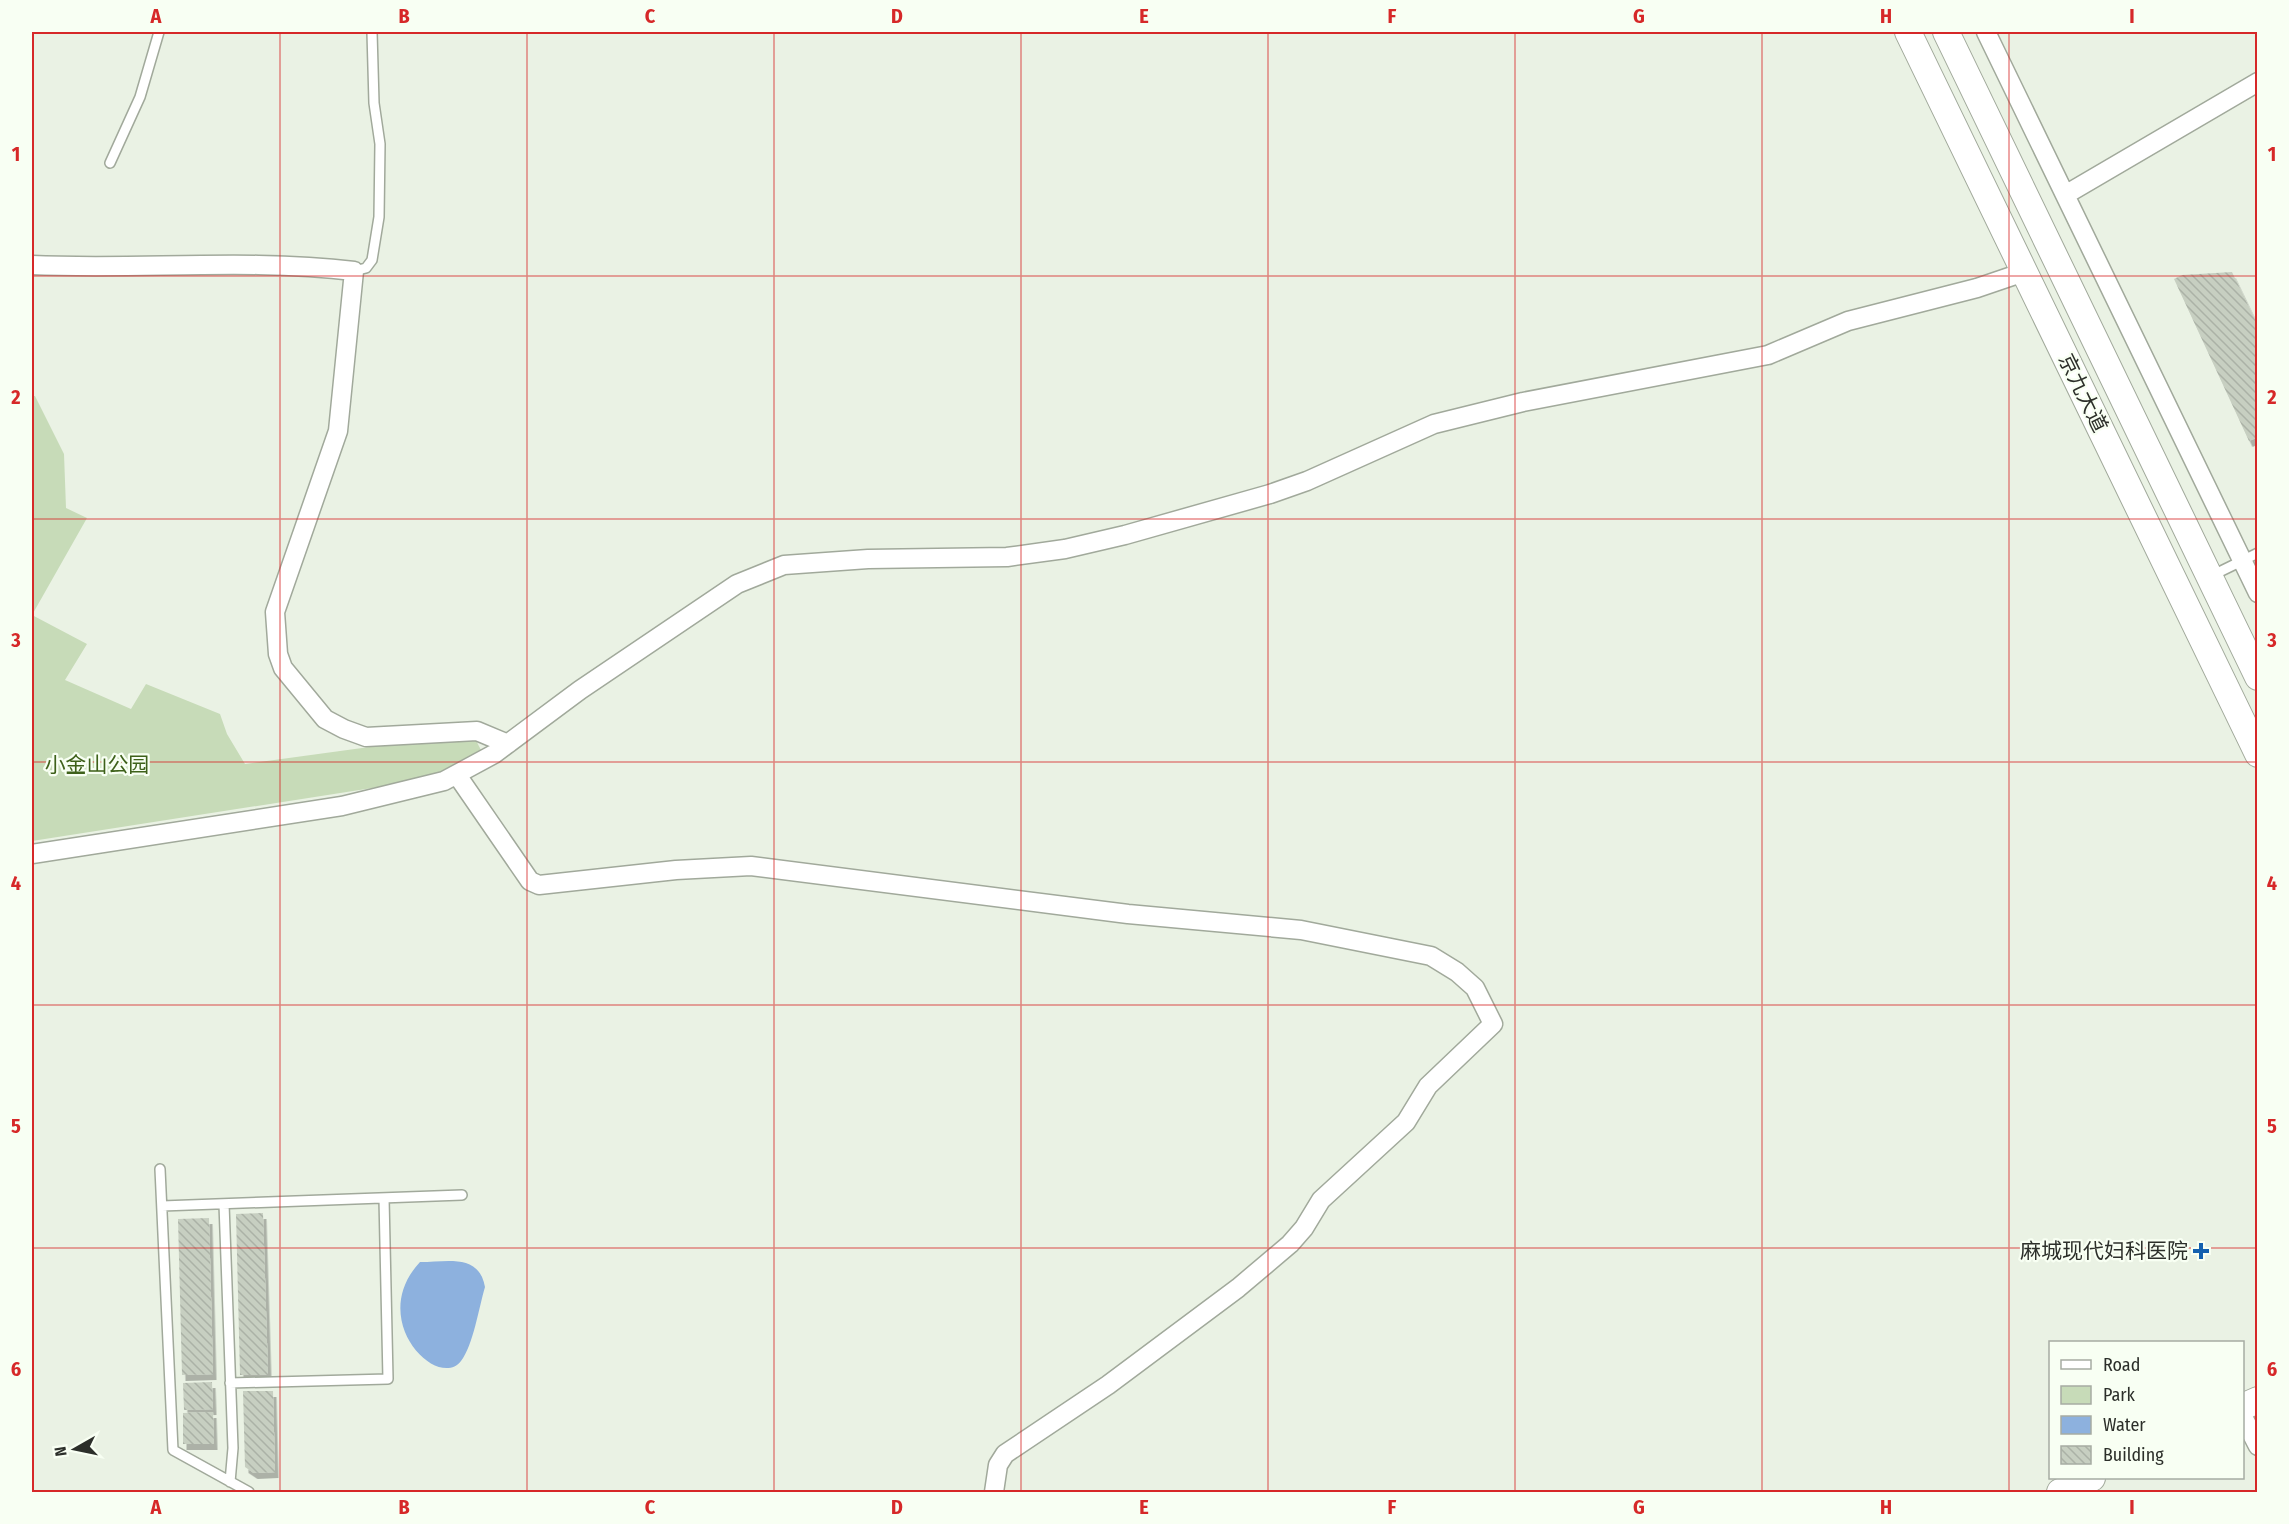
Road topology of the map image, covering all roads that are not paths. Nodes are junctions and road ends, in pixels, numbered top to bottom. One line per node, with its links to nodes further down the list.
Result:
1 (159, 32): 7 (lane)
2 (372, 32): 10 (lane)
3 (1908, 32): 11 (street, 京九大道)
4 (1946, 32): 13 (street, 京九大道)
5 (1986, 32): 8 (street)
6 (2258, 82): 8 (street)
7 (110, 163)
8 (2065, 195): 12 (street)
9 (32, 265): 10 (street)
10 (354, 271): 16 (street)
11 (2024, 272): 16 (street); 17 (street, 京九大道)
12 (2250, 557): 13 (lane); 14 (street)
13 (2209, 577): 15 (street, 京九大道)
14 (2258, 593)
15 (2258, 677)
16 (508, 744): 18 (street)
17 (2258, 754)
18 (457, 775): 19 (street); 33 (street)
19 (32, 854)
20 (160, 1169): 24 (lane)
21 (462, 1194): 22 (lane)
22 (384, 1198): 23 (lane); 25 (lane)
23 (224, 1204): 24 (lane); 25 (lane)
24 (162, 1206): 31 (lane)
25 (231, 1383): 31 (lane)
26 (2258, 1400): 27 (street)
27 (2244, 1406)
28 (2244, 1419): 29 (street)
29 (2258, 1446)
30 (2090, 1479): 34 (street)
31 (231, 1482): 32 (lane)
32 (249, 1492)
33 (994, 1492)
34 (2060, 1492)

